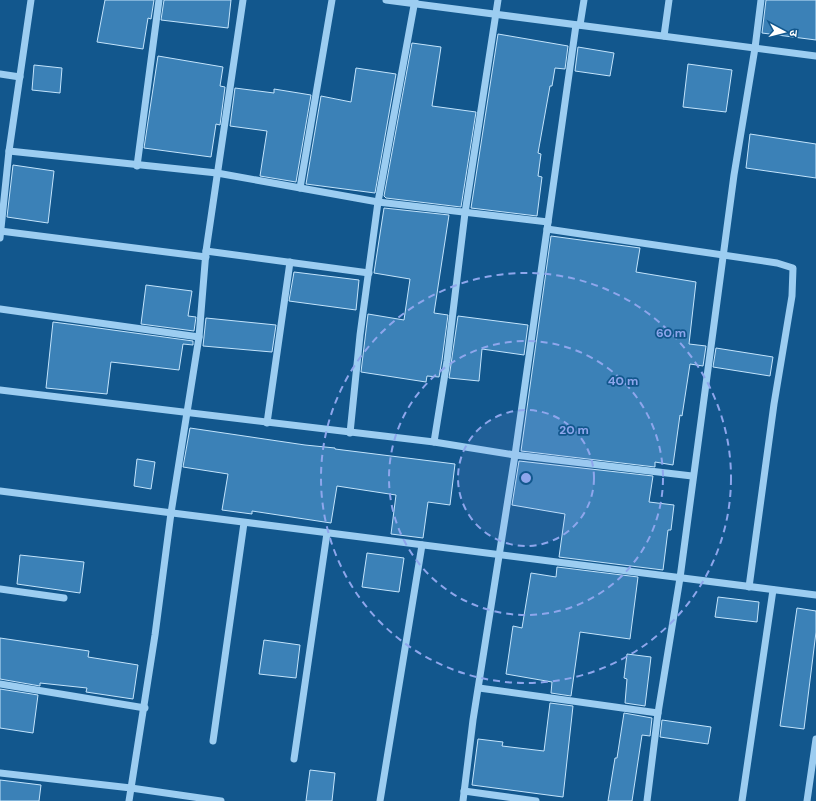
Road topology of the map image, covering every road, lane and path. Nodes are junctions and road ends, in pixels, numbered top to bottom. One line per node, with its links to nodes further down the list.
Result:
1 (31, 0): 17 (street)
2 (159, 0): 21 (street)
3 (243, 0): 22 (street)
4 (332, 0): 23 (street)
5 (386, 0): 10 (street)
6 (498, 0): 11 (street)
7 (584, 0): 12 (street)
8 (669, 0): 13 (street)
9 (761, 0): 14 (street)
10 (414, 2): 11 (street); 24 (street)
11 (496, 14): 12 (street); 25 (street)
12 (578, 25): 13 (street); 26 (street)
13 (664, 36): 14 (street)
14 (755, 48): 15 (street); 29 (street)
15 (816, 56)
16 (0, 74): 17 (street)
17 (20, 77): 18 (street)
18 (9, 151): 20 (street); 21 (street)
19 (0, 160): 20 (street)
20 (8, 161): 27 (street)
21 (137, 166): 22 (street)
22 (217, 174): 23 (street); 28 (street)
23 (300, 188): 24 (street)
24 (378, 202): 25 (street); 31 (street)
25 (465, 213): 26 (street); 38 (street)
26 (547, 226): 29 (street); 39 (street)
27 (0, 233): 28 (street)
28 (206, 254): 30 (street); 33 (street)
29 (723, 255): 40 (street); 48 (street)
30 (290, 262): 31 (street); 36 (street)
31 (369, 273): 37 (street)
32 (0, 309): 33 (street)
33 (199, 337): 35 (street)
34 (0, 390): 35 (street)
35 (187, 413): 36 (street); 42 (street)
36 (267, 423): 37 (street)
37 (350, 433): 38 (street)
38 (434, 442): 39 (street)
39 (515, 455): 40 (street); 46 (street)
40 (692, 476): 47 (street)
41 (0, 491): 42 (street)
42 (171, 513): 43 (street); 55 (street)
43 (244, 523): 44 (street); 58 (street)
44 (327, 534): 45 (street); 59 (street)
45 (422, 545): 46 (street); 65 (street)
46 (500, 554): 47 (street); 54 (street)
47 (680, 578): 48 (street); 56 (street)
48 (749, 587): 50 (street)
49 (0, 589): 52 (street)
50 (773, 590): 51 (street); 69 (street)
51 (816, 595)
52 (64, 598)
53 (0, 684): 55 (street)
54 (479, 688): 56 (street); 62 (street)
55 (145, 708): 61 (street)
56 (658, 713): 68 (street)
57 (816, 739): 70 (street)
58 (213, 742)
59 (294, 759)
60 (0, 773): 61 (street)
61 (131, 788): 63 (street); 64 (street)
62 (464, 791): 66 (street); 67 (street)
63 (129, 801)
64 (221, 801)
65 (380, 801)
66 (463, 801)
67 (536, 801)
68 (647, 801)
69 (742, 801)
70 (807, 801)

